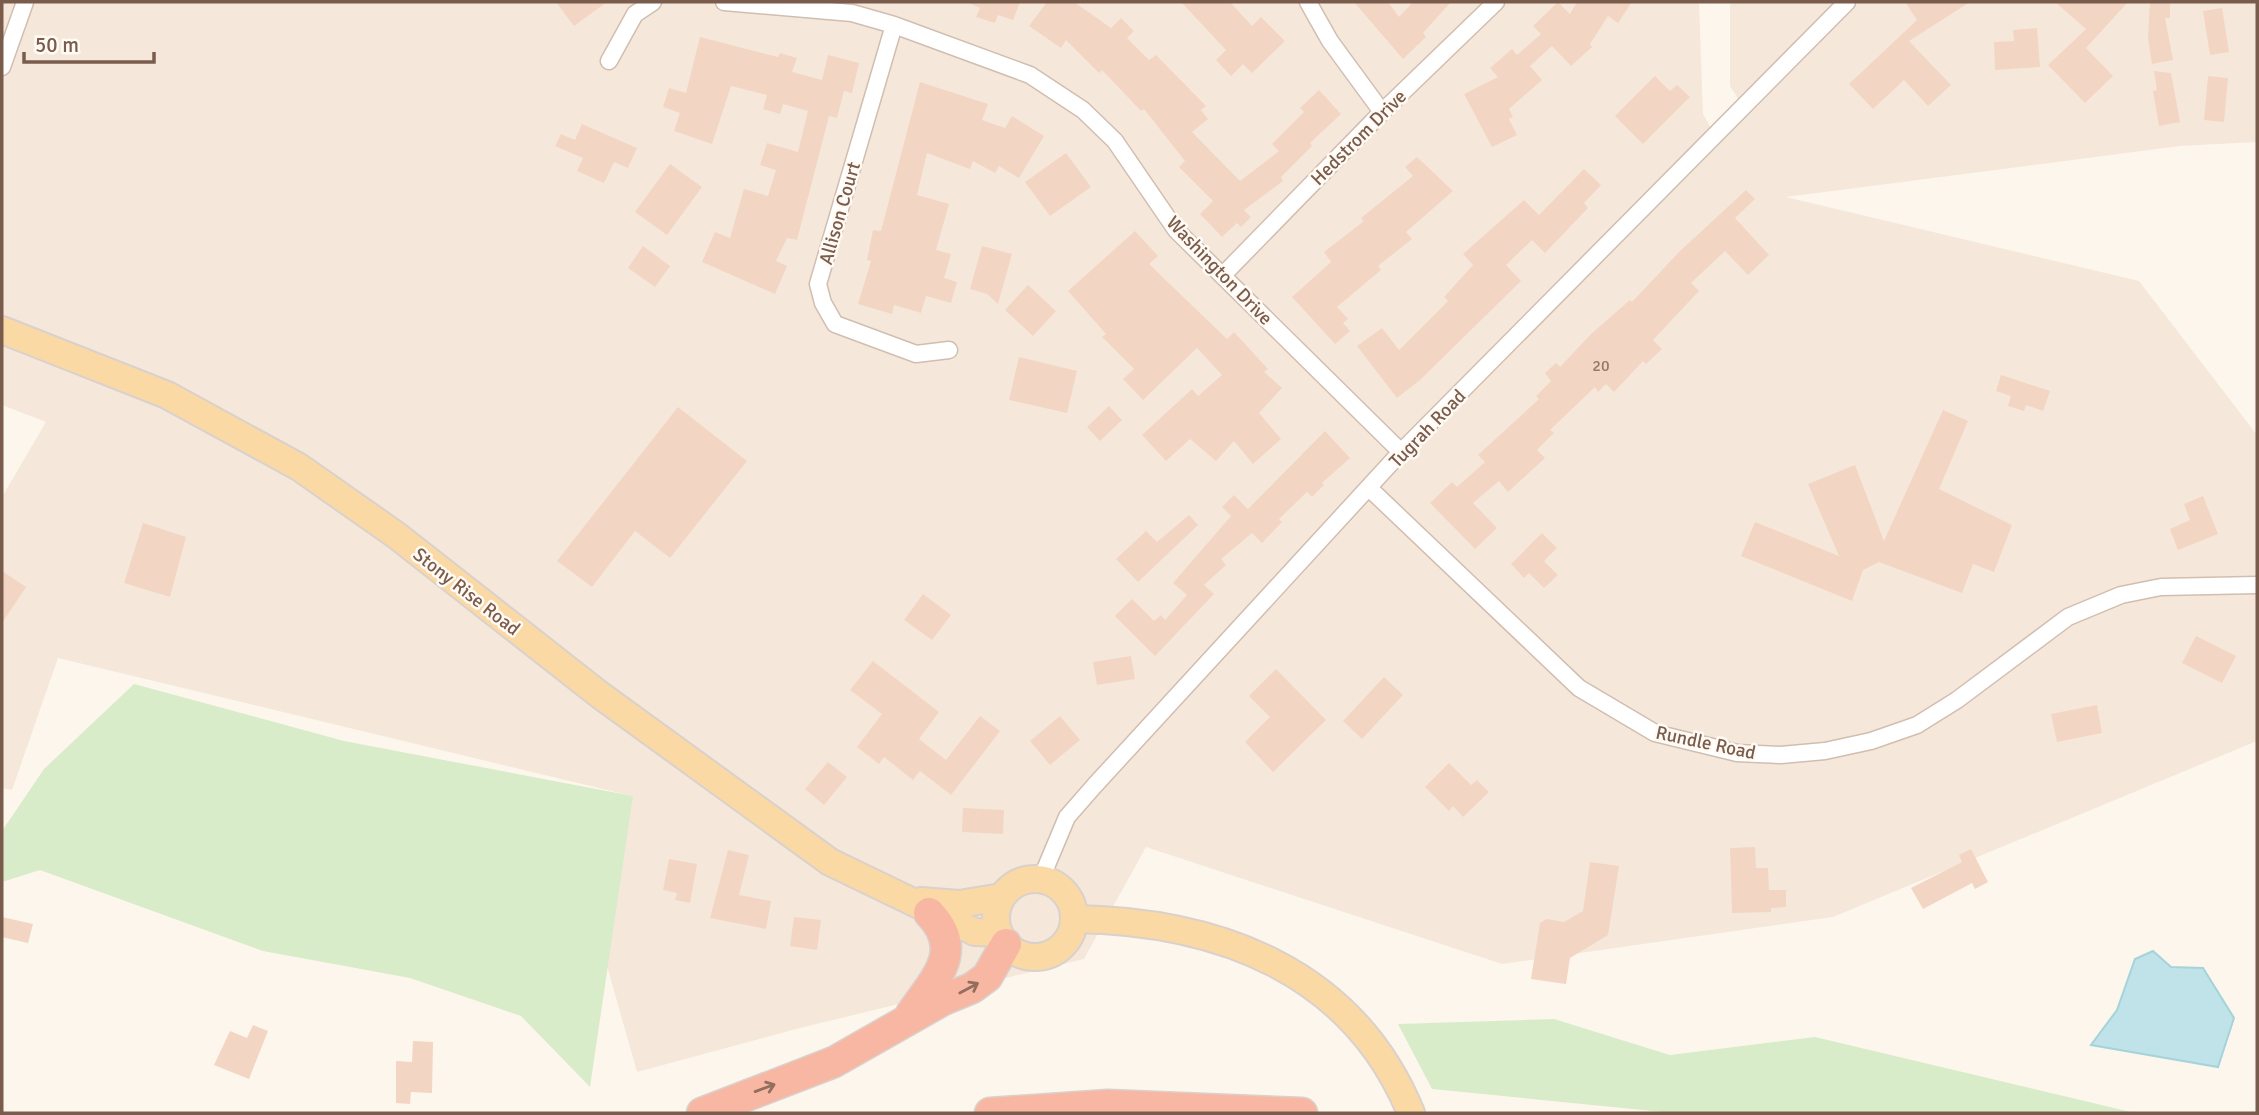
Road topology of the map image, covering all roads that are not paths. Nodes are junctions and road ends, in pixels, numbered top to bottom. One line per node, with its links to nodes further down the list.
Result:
1 (25, 2): 9 (street)
2 (653, 2): 8 (street)
3 (724, 2): 7 (street, Washington Drive)
4 (1308, 2): 10 (street)
5 (1496, 2): 10 (street, Hedstrom Drive)
6 (1847, 2): 14 (street, Tugrah Road)
7 (894, 25): 11 (street, Washington Drive); 13 (street, Allison Court)
8 (609, 61)
9 (2, 67)
10 (1382, 111): 11 (street, Hedstrom Drive)
11 (1223, 275): 14 (street, Washington Drive)
12 (2, 330): 19 (main road, Stony Rise Road)
13 (950, 350)
14 (1401, 452): 15 (street, Tugrah Road)
15 (1370, 489): 16 (street, Rundle Road); 17 (street, Tugrah Road)
16 (2257, 585)
17 (1041, 879): 18 (main road); 20 (main road)
18 (1002, 897): 19 (main road, Stony Rise Road); 21 (main road)
19 (917, 906): 21 (main road, Stony Rise Road); 22 (highway)
20 (1074, 919): 21 (main road); 26 (main road)
21 (1003, 938): 22 (highway, one-way to 21)
22 (907, 1021): 23 (highway, one-way to 22)
23 (702, 1113)
24 (990, 1113): 25 (highway)
25 (1302, 1113)
26 (1411, 1113)

